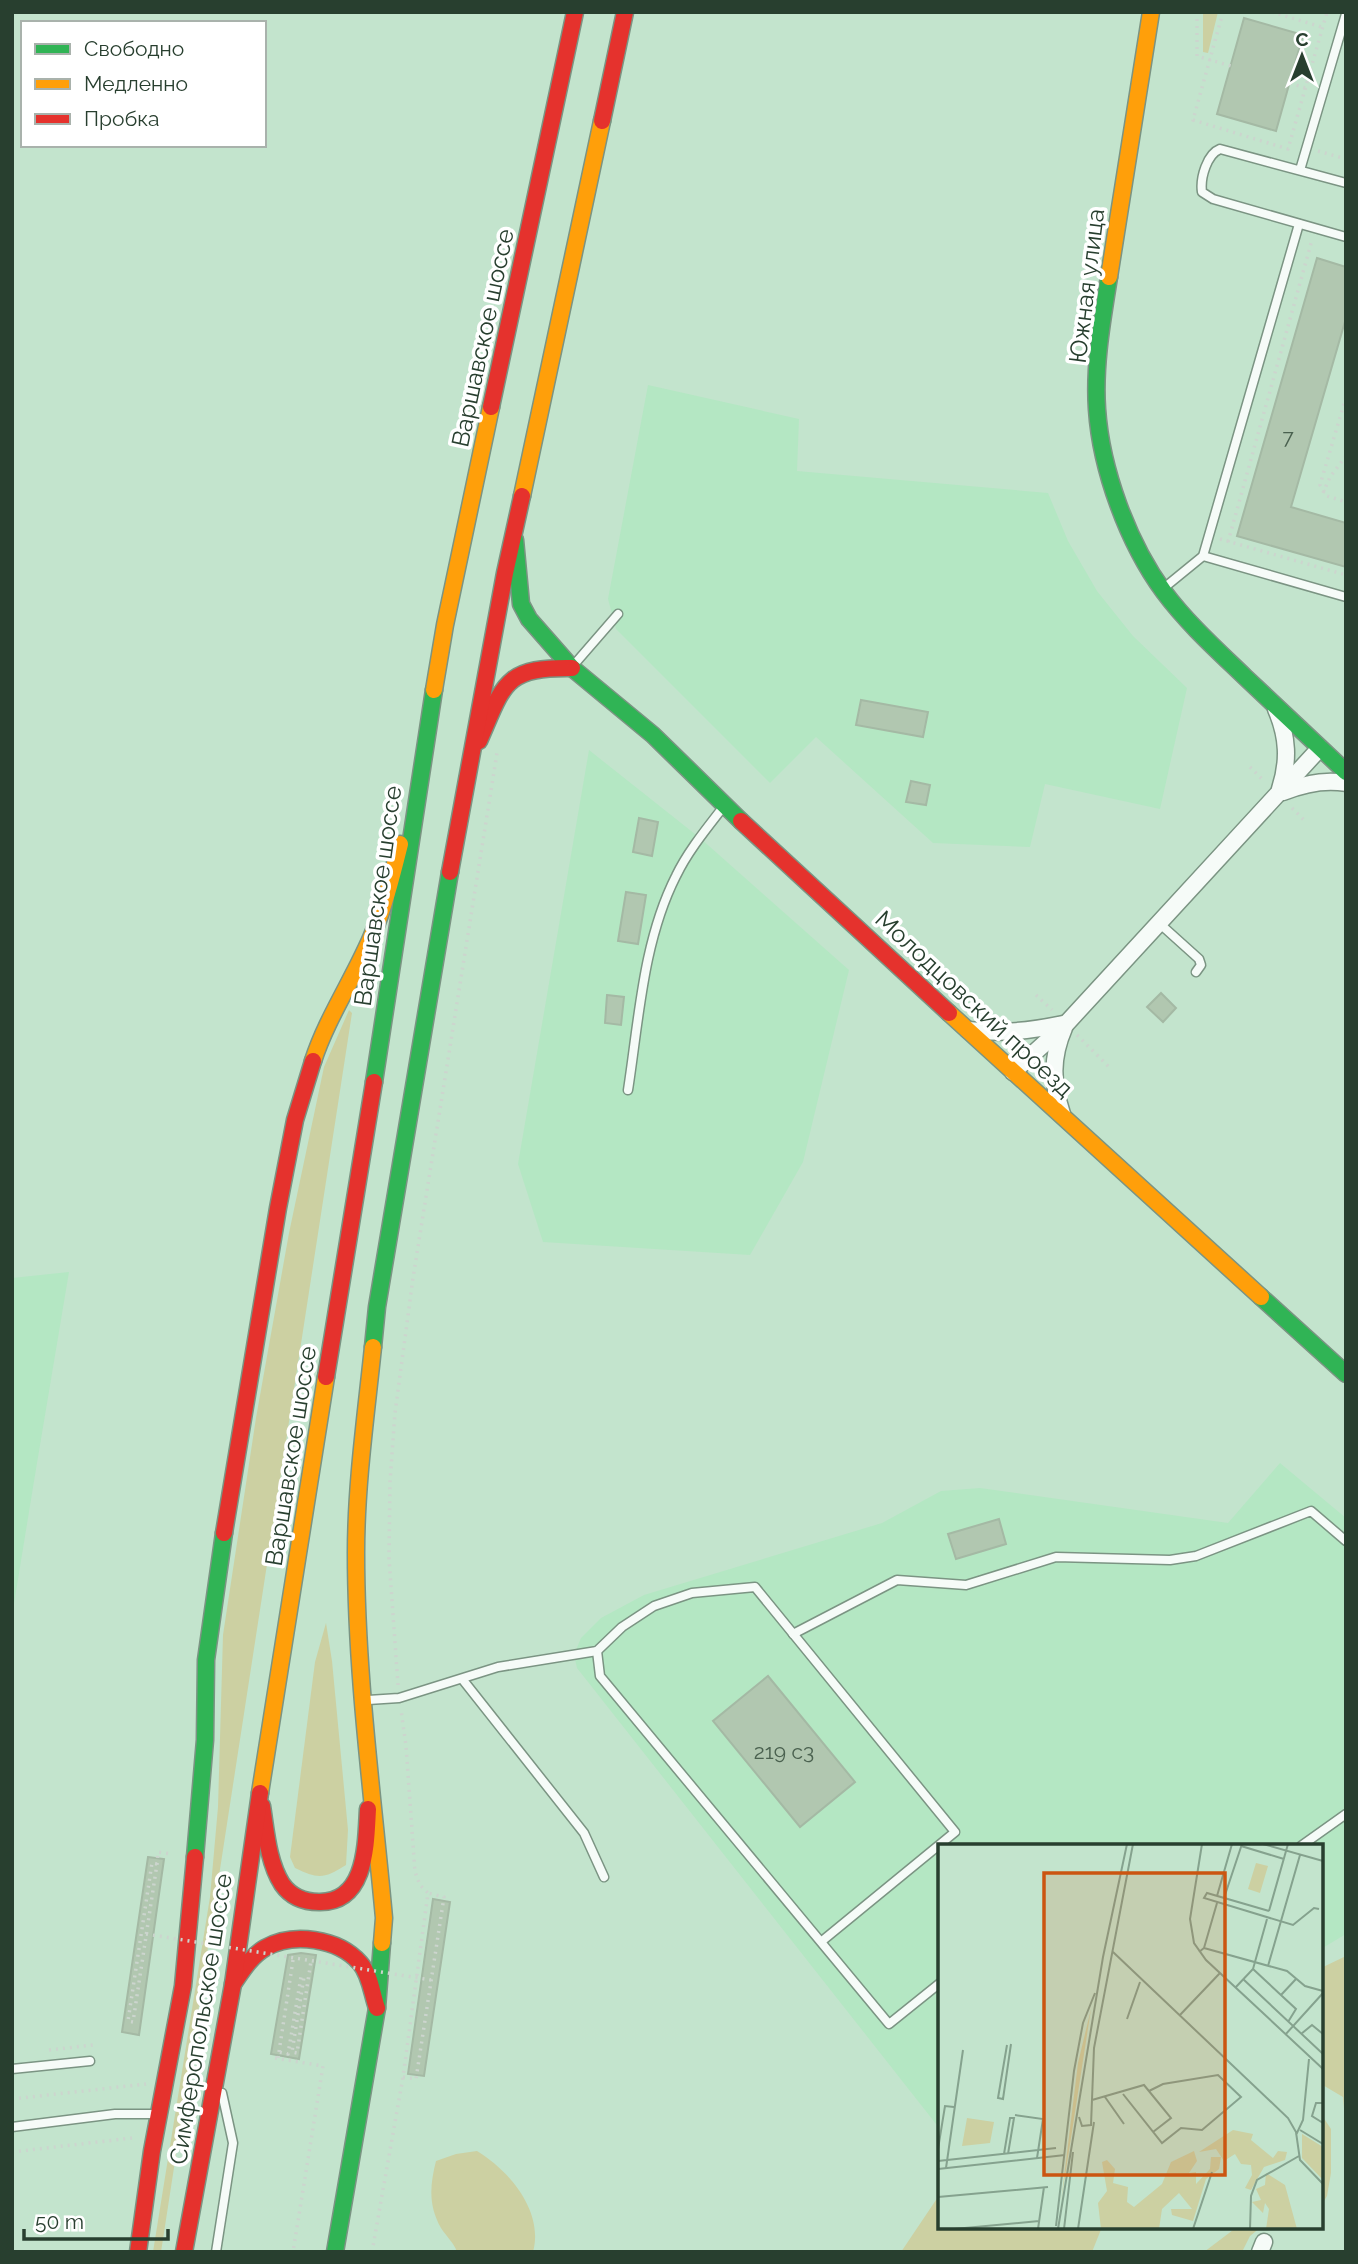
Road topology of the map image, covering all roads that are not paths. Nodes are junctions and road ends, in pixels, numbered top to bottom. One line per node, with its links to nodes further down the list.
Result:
1 (575, 12): 19 (main road, Варшавское шоссе)
2 (625, 12): 9 (main road)
3 (1151, 12): 11 (main road, Южная улица)
4 (1346, 14): 5 (lane)
5 (1300, 170): 6 (lane); 7 (lane)
6 (1346, 183)
7 (1299, 224): 8 (lane); 10 (lane)
8 (1346, 237)
9 (514, 532): 14 (main road, Молодцовский проезд); 17 (main road)
10 (1203, 556): 11 (lane); 12 (lane)
11 (1162, 589): 15 (main road, Южная улица)
12 (1346, 597)
13 (618, 614): 14 (lane)
14 (572, 668): 17 (main road); 22 (main road, Молодцовский проезд)
15 (1274, 704): 16 (main road, Южная улица); 21 (street)
16 (1320, 748): 18 (main road, Южная улица); 21 (street)
17 (469, 764): 35 (main road)
18 (1346, 772)
19 (418, 780): 37 (main road, Варшавское шоссе); 50 (main road)
20 (1346, 783): 21 (street)
21 (1278, 794): 23 (street)
22 (724, 805): 26 (main road, Молодцовский проезд); 28 (lane)
23 (1159, 923): 24 (lane); 25 (street)
24 (1196, 972)
25 (1066, 1024): 26 (street); 27 (street); 29 (street)
26 (967, 1030): 27 (main road, Молодцовский проезд)
27 (1013, 1072): 29 (main road, Молодцовский проезд)
28 (628, 1090)
29 (1062, 1117): 30 (main road, Молодцовский проезд)
30 (1346, 1374)
31 (1346, 1541): 32 (lane)
32 (793, 1634): 33 (lane); 39 (lane)
33 (597, 1651): 34 (lane); 43 (lane)
34 (463, 1679): 35 (lane); 42 (lane)
35 (365, 1700): 36 (main road)
36 (373, 1773): 37 (main road); 46 (main road)
37 (260, 1793): 44 (main road, Симферопольское шоссе)
38 (1346, 1814): 40 (lane)
39 (940, 1844)
40 (1304, 1844)
41 (938, 1846): 43 (lane)
42 (604, 1877)
43 (822, 1941): 45 (lane)
44 (233, 1984): 46 (main road); 49 (main road, Симферопольское шоссе)
45 (938, 1985)
46 (377, 2008): 55 (main road)
47 (90, 2061): 48 (lane)
48 (12, 2069)
49 (216, 2070): 53 (main road, Симферопольское шоссе); 54 (lane)
50 (160, 2114): 51 (lane); 52 (main road)
51 (12, 2127)
52 (138, 2252)
53 (184, 2252)
54 (216, 2252)
55 (335, 2252)

